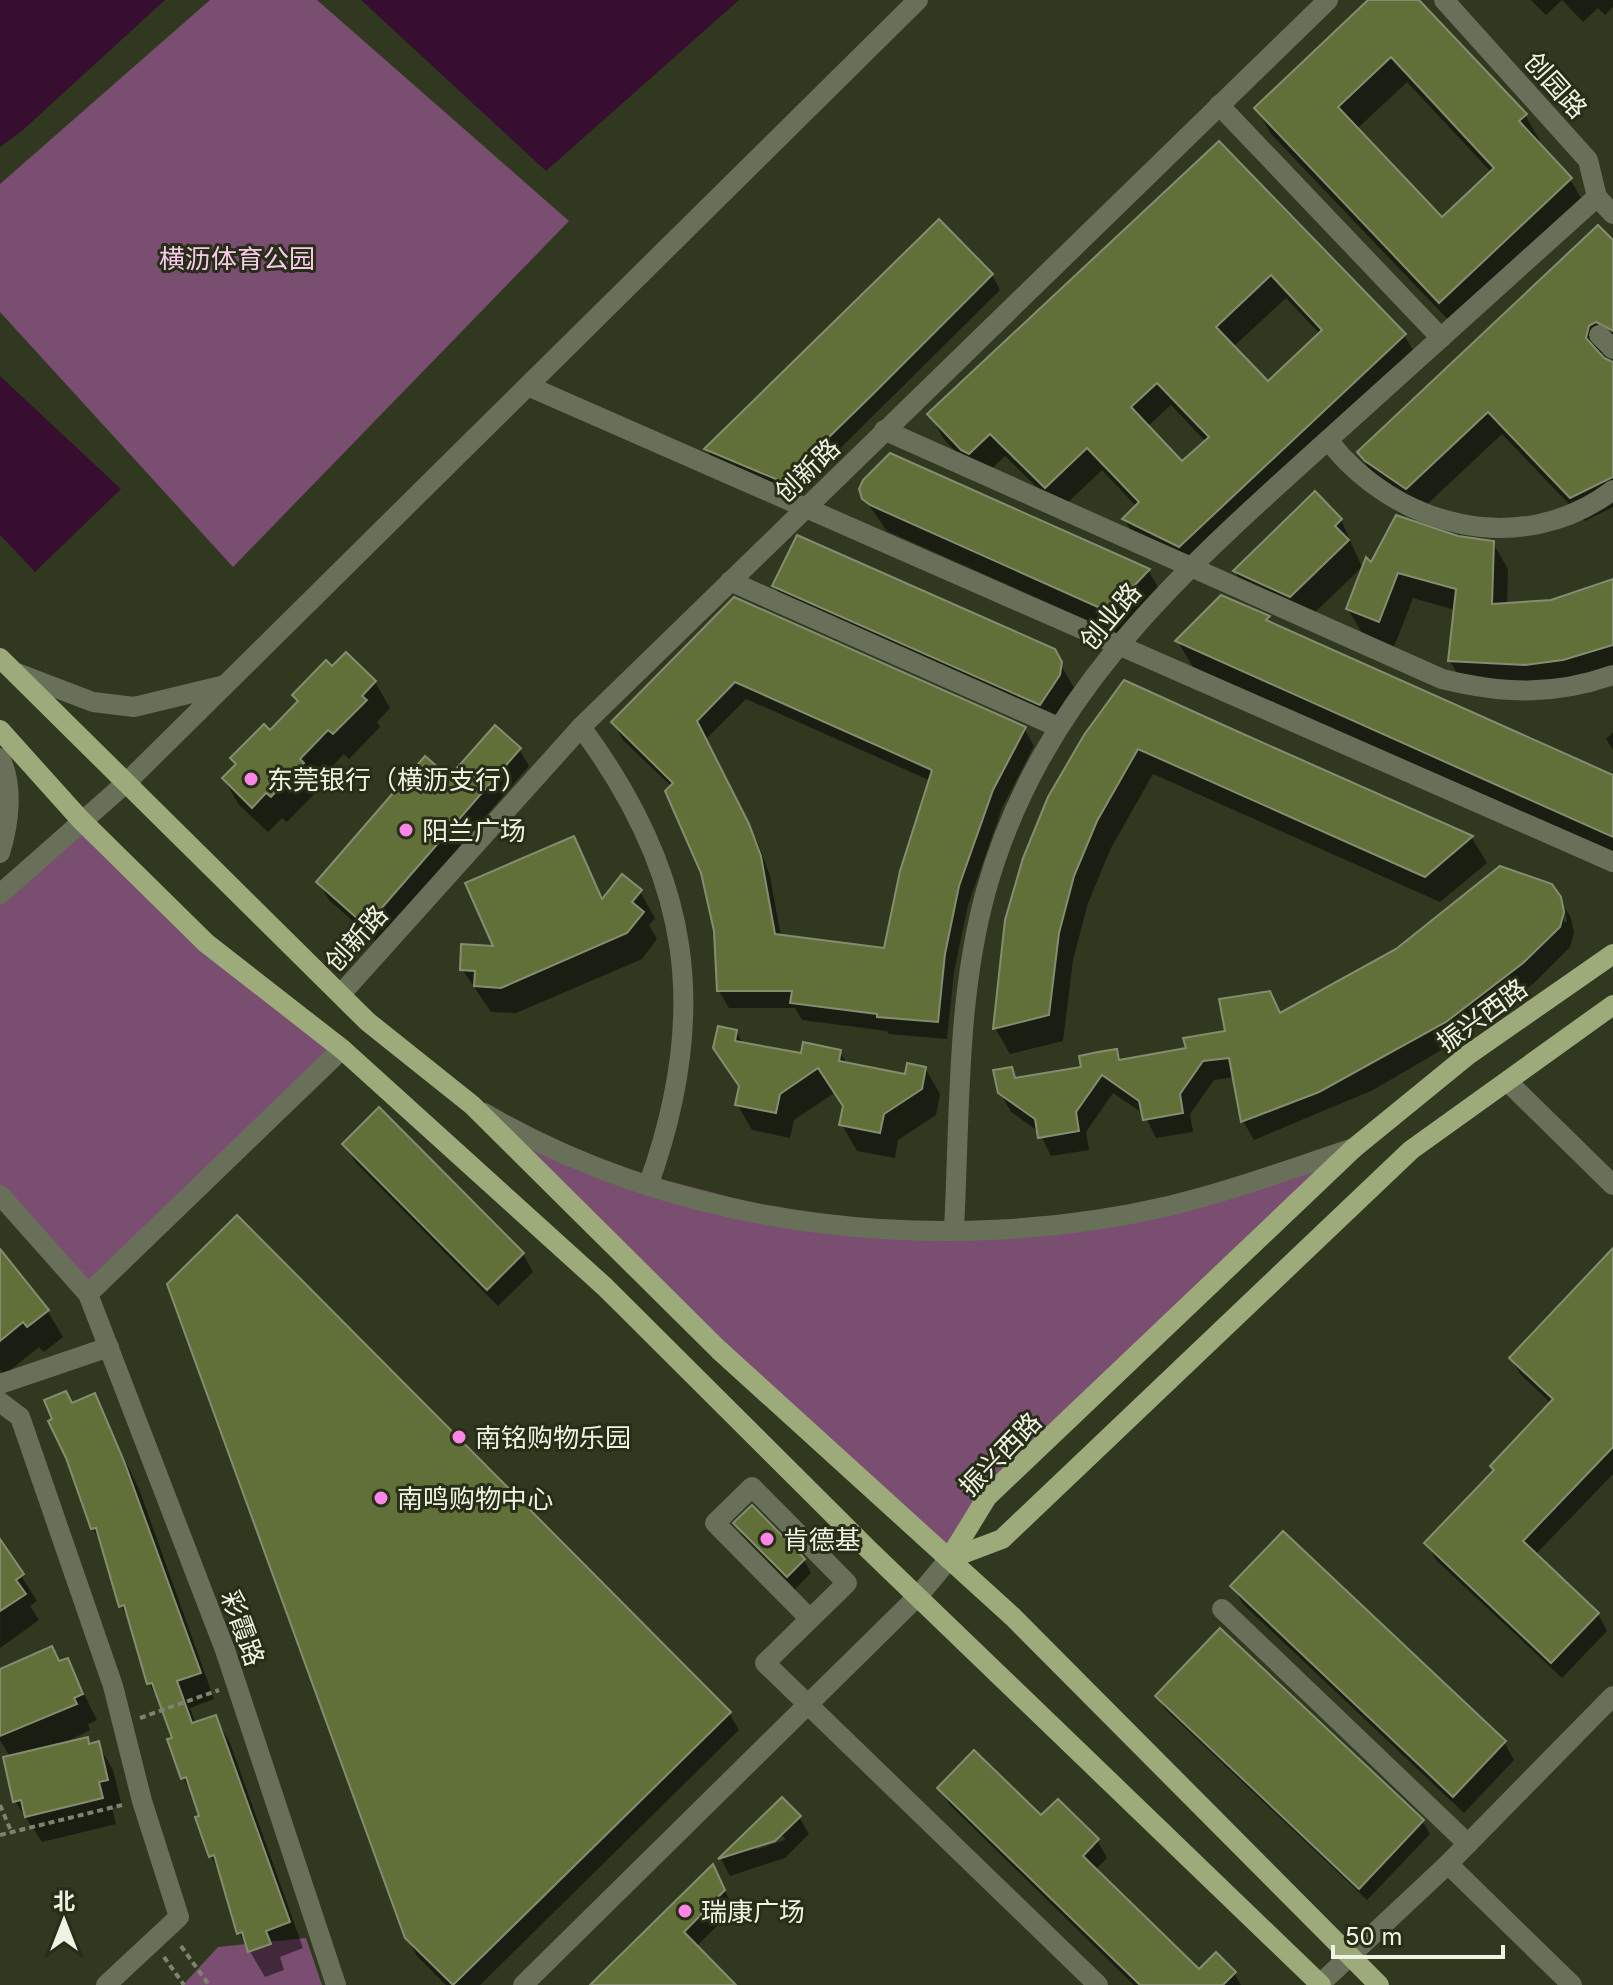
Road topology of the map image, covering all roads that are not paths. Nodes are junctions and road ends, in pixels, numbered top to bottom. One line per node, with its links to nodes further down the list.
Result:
1 (918, 0): 8 (street)
2 (1328, 0): 4 (street, 创新路)
3 (1444, 0): 5 (street, 创园路)
4 (1219, 105): 7 (street); 9 (street, 创新路)
5 (1597, 197): 6 (street, 创园路); 7 (street, 创业路)
6 (1613, 214)
7 (1441, 338): 10 (street, 创业路)
8 (528, 386): 12 (street); 18 (street)
9 (884, 430): 12 (street, 创新路); 13 (street)
10 (1328, 440): 11 (street); 13 (street, 创业路)
11 (1613, 490)
12 (806, 507): 14 (street, 创新路); 15 (street)
13 (1189, 566): 15 (street, 创业路); 17 (street)
14 (730, 581): 19 (street, 创新路); 20 (street)
15 (1117, 644): 20 (street, 创业路); 26 (street)
16 (6, 664): 18 (street); 23 (main road)
17 (1613, 675)
18 (224, 685): 23 (street)
19 (581, 727): 29 (street, 创新路); 36 (street)
20 (1058, 727): 38 (street, 创业路)
21 (0, 730): 24 (main road)
22 (0, 758): 25 (street)
23 (127, 782): 24 (street); 29 (main road)
24 (80, 819): 27 (street); 31 (main road)
25 (0, 853)
26 (1613, 862)
27 (0, 894)
28 (1613, 954): 34 (main road, 振兴西路)
29 (341, 994): 33 (main road)
30 (1613, 1005): 32 (main road)
31 (342, 1049): 39 (street); 45 (main road)
32 (1508, 1082): 35 (street); 44 (main road)
33 (472, 1105): 36 (street); 44 (main road)
34 (1354, 1148): 38 (street); 44 (main road, 振兴西路)
35 (1613, 1185)
36 (648, 1186): 38 (street)
37 (0, 1195): 39 (street)
38 (954, 1229)
39 (88, 1294): 40 (street, 彩霞路)
40 (109, 1347): 41 (street); 54 (street, 彩霞路)
41 (0, 1384)
42 (0, 1402): 43 (street)
43 (10, 1420): 53 (street)
44 (949, 1559): 45 (street); 52 (main road)
45 (919, 1595): 49 (street); 57 (main road)
46 (1222, 1609): 50 (street)
47 (810, 1619): 47 (street); 49 (street)
48 (1613, 1696): 50 (street)
49 (806, 1704): 55 (street); 56 (street)
50 (1468, 1844): 51 (street)
51 (1448, 1864): 52 (street); 59 (street)
52 (1348, 1955): 57 (street); 58 (main road)
53 (106, 1985)
54 (336, 1985)
55 (523, 1985)
56 (1098, 1985)
57 (1320, 1985)
58 (1379, 1985)
59 (1572, 1985)

